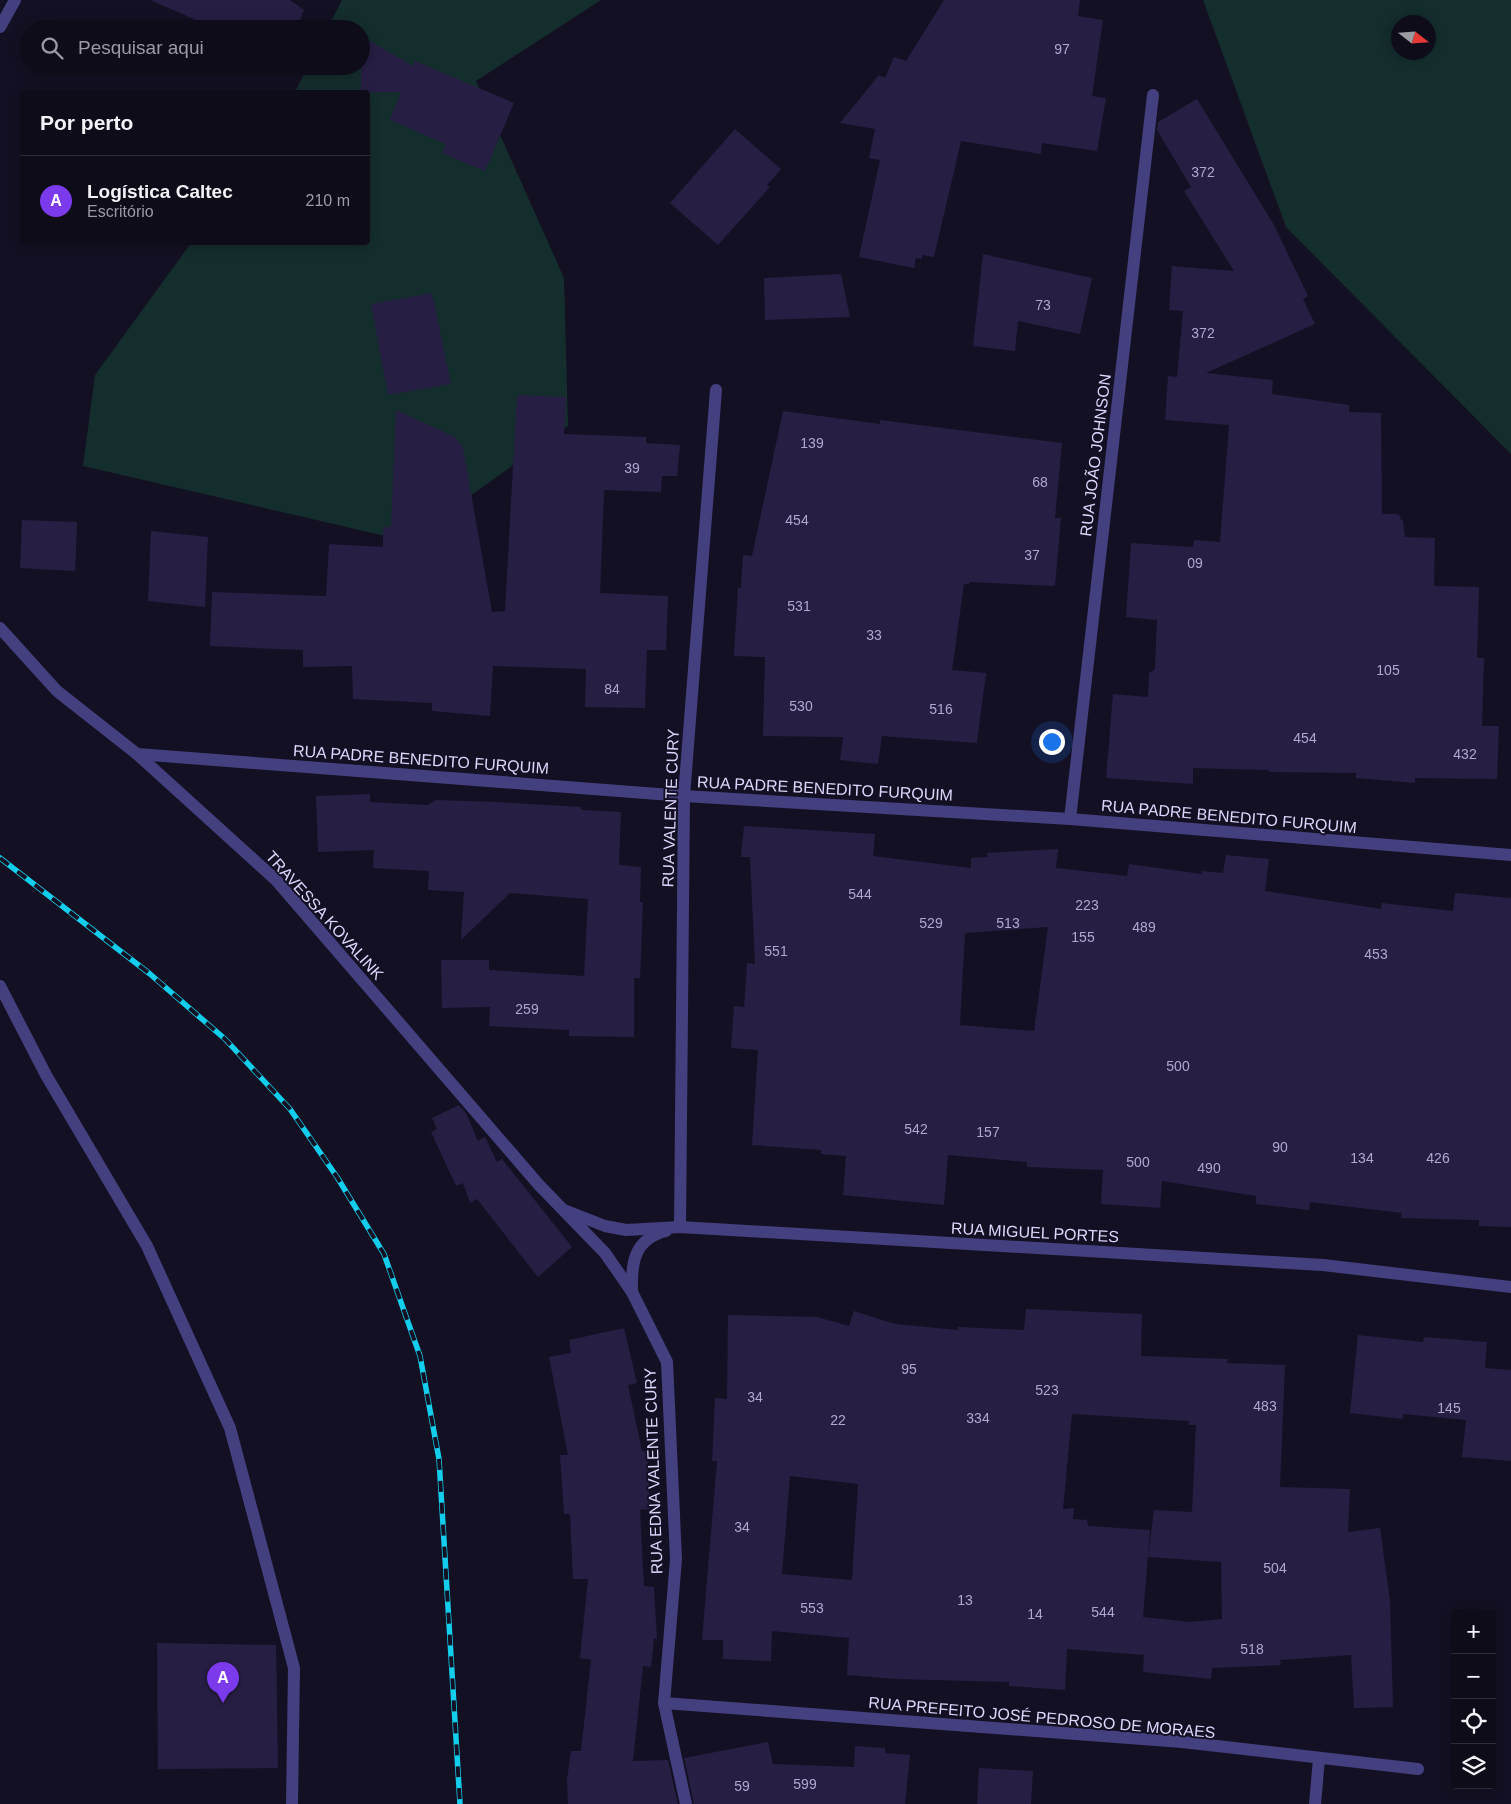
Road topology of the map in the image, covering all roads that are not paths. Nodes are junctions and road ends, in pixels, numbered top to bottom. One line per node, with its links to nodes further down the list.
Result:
1 (15, 0): 2 (street)
2 (0, 27)
3 (1153, 95): 8 (street, RUA JOÃO JOHNSON)
4 (716, 390): 7 (street, RUA VALENTE CURY)
5 (0, 628): 6 (street, TRAVESSA KOVALINK)
6 (137, 754): 7 (street, RUA PADRE BENEDITO FURQUIM); 11 (street, TRAVESSA KOVALINK)
7 (684, 796): 8 (street, RUA PADRE BENEDITO FURQUIM); 13 (street, RUA VALENTE CURY)
8 (1070, 819): 9 (street, RUA PADRE BENEDITO FURQUIM)
9 (1511, 855)
10 (0, 986): 19 (street)
11 (538, 1185): 12 (street, RUA EDNA VALENTE CURY)
12 (559, 1208): 13 (street, RUA MIGUEL PORTES); 15 (street, RUA EDNA VALENTE CURY)
13 (680, 1227): 14 (street, RUA MIGUEL PORTES); 15 (street, RUA EDNA VALENTE CURY)
14 (1511, 1287)
15 (632, 1292): 16 (street, RUA EDNA VALENTE CURY)
16 (664, 1703): 17 (street, RUA PREFEITO JOSÉ PEDROSO DE MORAES); 20 (street, RUA EDNA VALENTE CURY)
17 (1319, 1759): 18 (street, RUA PREFEITO JOSÉ PEDROSO DE MORAES); 21 (street)
18 (1418, 1769)
19 (292, 1804)
20 (686, 1804)
21 (1315, 1804)

